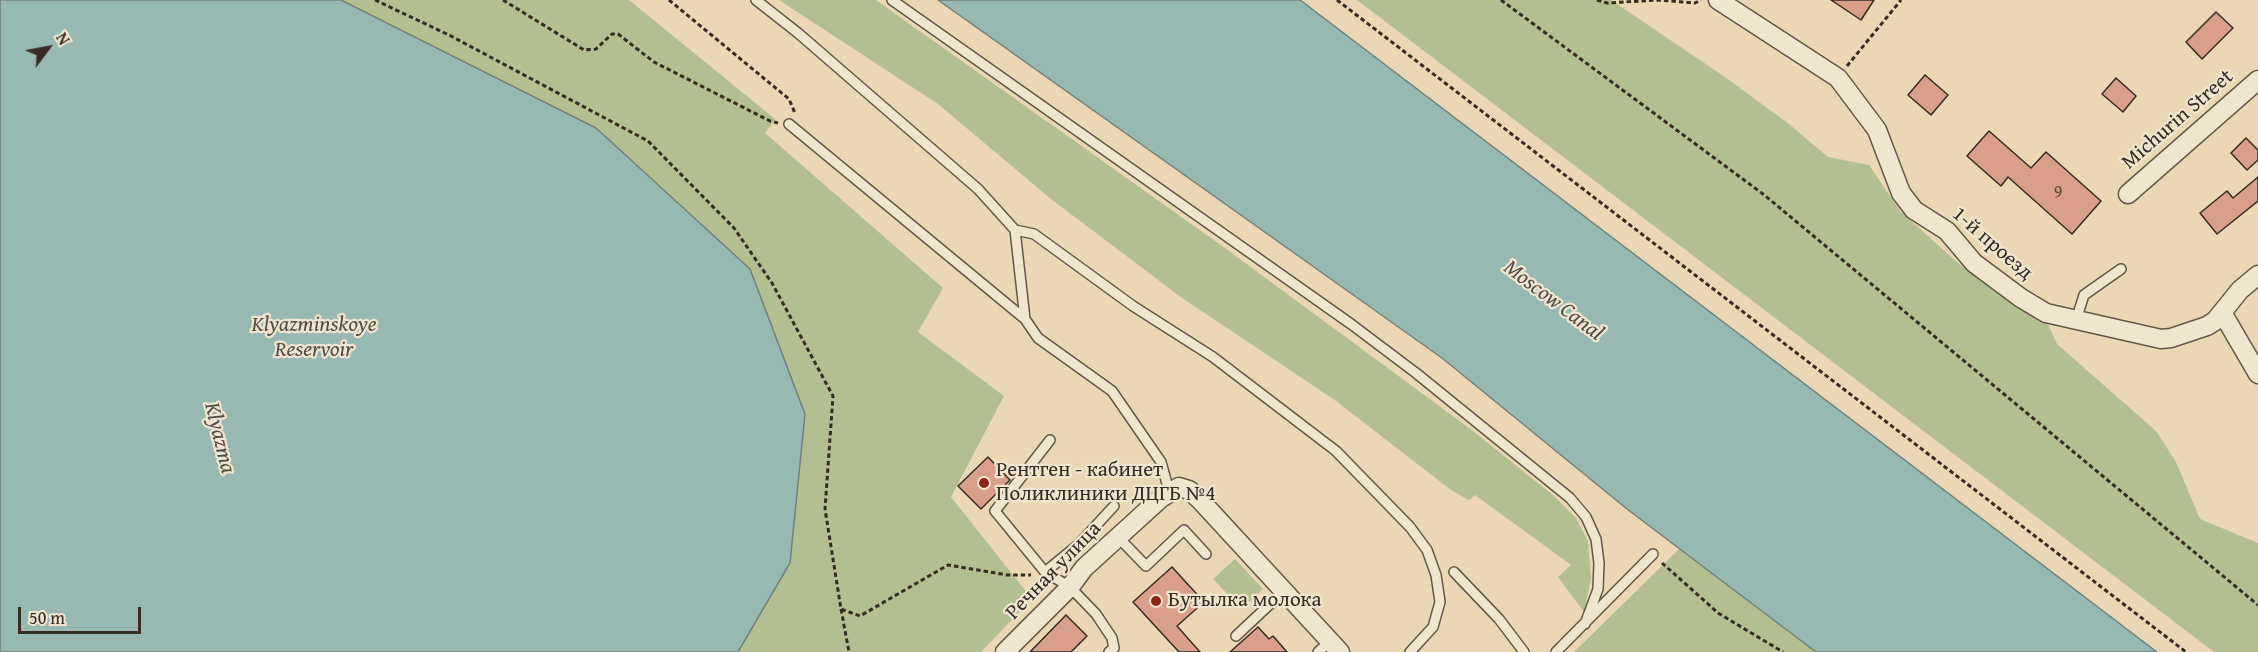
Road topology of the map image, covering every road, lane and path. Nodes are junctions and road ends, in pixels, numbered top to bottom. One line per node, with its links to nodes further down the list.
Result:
1 (375, 0): 34 (path)
2 (503, 0): 14 (path)
3 (669, 0): 14 (path)
4 (756, 0): 16 (lane)
5 (892, 0): 35 (lane)
6 (1337, 0): 45 (path)
7 (1501, 0): 33 (path)
8 (1597, 0): 9 (path)
9 (1701, 0)
10 (1718, 0): 12 (street, 1-й проезд)
11 (1901, 0): 12 (path)
12 (1838, 78): 21 (street, 1-й проезд)
13 (2258, 80): 15 (street, Michurin Street)
14 (789, 124): 20 (lane)
15 (2128, 194)
16 (1015, 230): 20 (lane); 41 (lane)
17 (2121, 269): 21 (lane)
18 (2258, 275): 19 (street)
19 (2223, 314): 21 (street, 1-й проезд); 22 (street)
20 (1026, 319): 24 (lane)
21 (2076, 320)
22 (2258, 374)
23 (1050, 440): 29 (lane)
24 (1169, 491): 26 (street, Речная улица); 32 (street)
25 (1114, 506): 29 (lane)
26 (1118, 537): 27 (lane); 31 (street, Речная улица)
27 (1206, 554)
28 (1653, 554): 35 (lane); 44 (path)
29 (1045, 572): 31 (lane); 34 (path)
30 (1454, 572): 42 (lane)
31 (1070, 587): 38 (lane); 40 (street, Речная улица)
32 (1284, 591): 36 (lane); 37 (street)
33 (2258, 605)
34 (841, 609): 39 (path)
35 (1586, 624): 43 (lane)
36 (1236, 636)
37 (1330, 648)
38 (1113, 651)
39 (849, 652)
40 (1005, 652)
41 (1410, 652)
42 (1524, 652)
43 (1556, 652)
44 (1783, 652)
45 (2187, 652)

